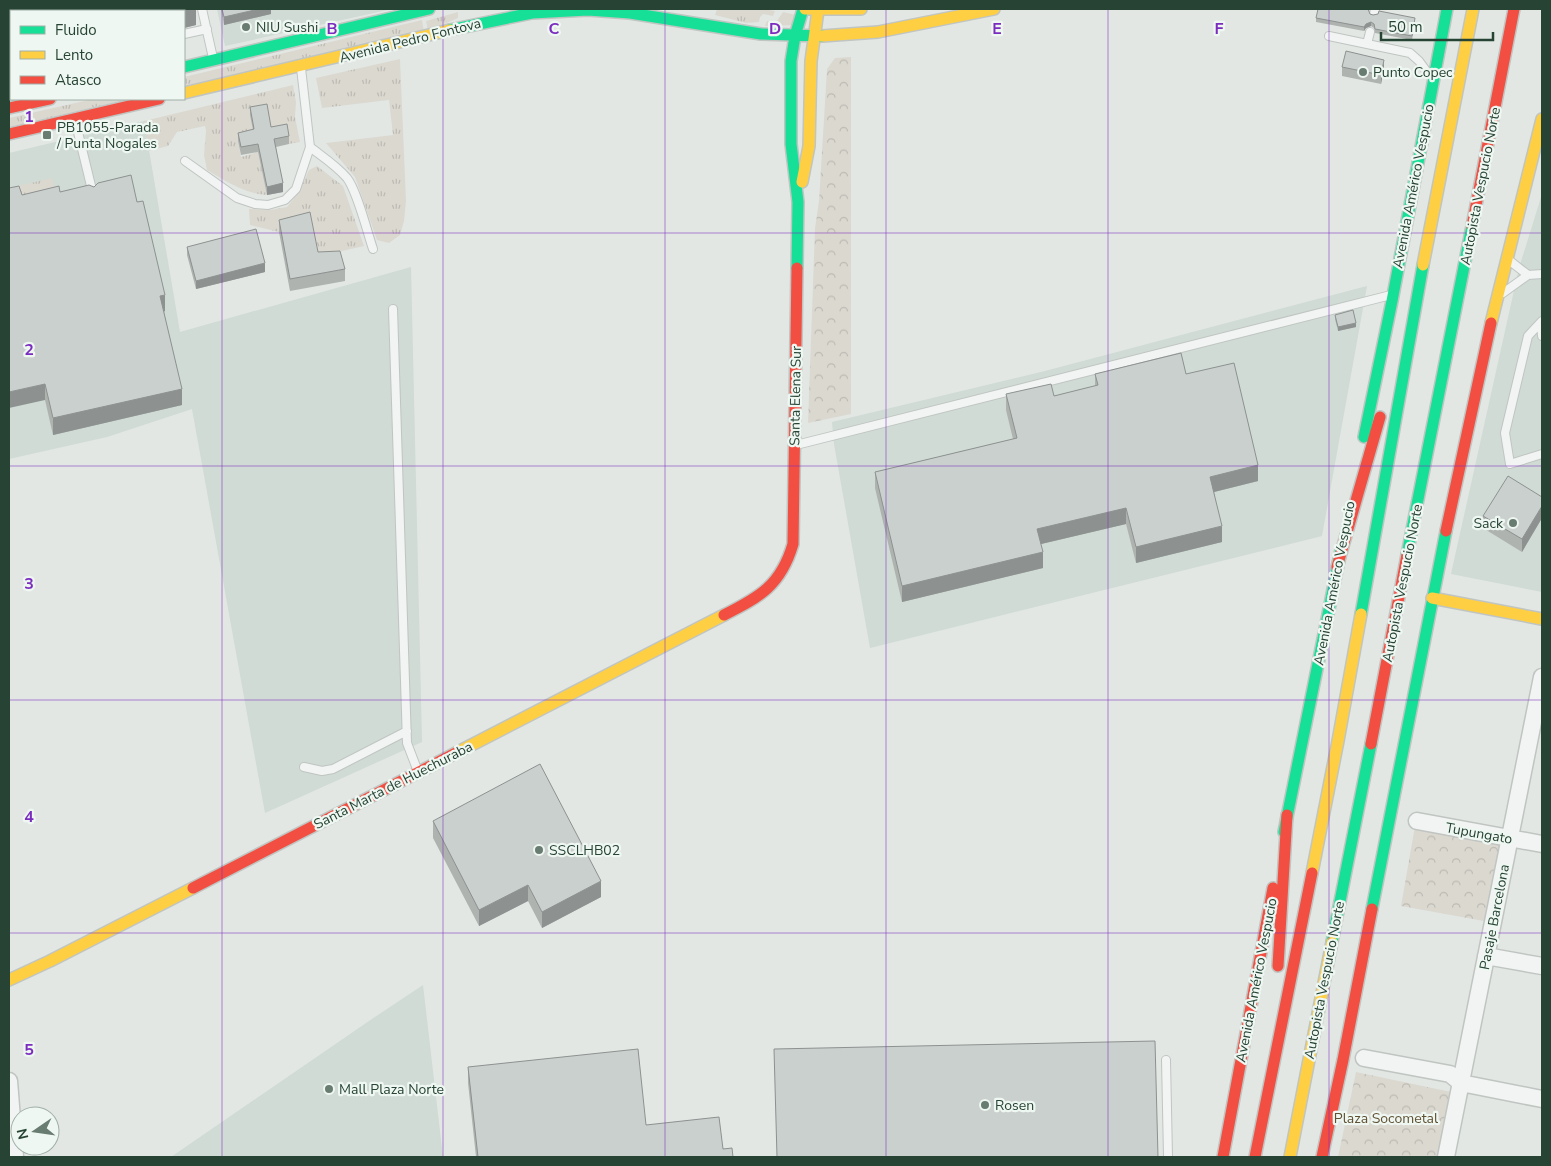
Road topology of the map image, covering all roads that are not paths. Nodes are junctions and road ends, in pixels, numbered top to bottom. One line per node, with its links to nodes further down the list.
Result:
1 (202, 9): 13 (lane)
2 (429, 9): 20 (main road, Avenida Pedro Fontova)
3 (799, 9): 4 (main road)
4 (803, 9): 10 (main road); 16 (main road, Santa Elena Sur)
5 (861, 9): 10 (main road)
6 (994, 9): 17 (main road, Avenida Pedro Fontova)
7 (1447, 9): 23 (main road, Avenida Américo Vespucio)
8 (1473, 9): 39 (main road)
9 (1514, 9): 65 (main road, Autopista Vespucio Norte)
10 (818, 10): 17 (main road, Santa Elena Sur)
11 (707, 13): 12 (main road)
12 (692, 24): 16 (main road, Avenida Pedro Fontova); 21 (main road, Avenida Pedro Fontova)
13 (207, 29): 15 (lane); 20 (lane)
14 (1370, 32): 19 (lane)
15 (185, 34)
16 (795, 36): 17 (main road, Avenida Pedro Fontova); 34 (main road, Santa Elena Sur)
17 (815, 36): 34 (main road, Santa Elena Sur)
18 (1330, 36): 19 (lane)
19 (1367, 44): 23 (lane)
20 (213, 60): 22 (main road, Avenida Pedro Fontova)
21 (301, 66): 24 (main road, Avenida Pedro Fontova); 31 (lane)
22 (185, 67)
23 (1433, 80): 40 (main road, Avenida Américo Vespucio)
24 (185, 93)
25 (45, 100): 27 (main road)
26 (155, 100): 28 (main road)
27 (9, 108)
28 (74, 118): 30 (main road); 33 (lane)
29 (1542, 119): 36 (main road)
30 (9, 134)
31 (310, 147): 32 (lane); 35 (lane)
32 (185, 161)
33 (94, 197)
34 (798, 202): 47 (main road, Santa Elena Sur)
35 (373, 249)
36 (1508, 259): 38 (lane); 41 (main road)
37 (1542, 274): 38 (lane)
38 (1528, 275): 41 (lane)
39 (1421, 276): 45 (main road); 68 (main road)
40 (1393, 294): 47 (lane); 49 (main road, Avenida Américo Vespucio)
41 (1496, 298): 51 (main road)
42 (393, 309): 54 (lane)
43 (1542, 322): 44 (lane); 48 (lane)
44 (1542, 336)
45 (1391, 380)
46 (1383, 408): 49 (main road)
47 (794, 446): 50 (main road, Santa Elena Sur)
48 (1542, 454)
49 (1337, 567): 58 (main road, Avenida Américo Vespucio)
50 (774, 584): 57 (main road, Santa Marta de Huechuraba)
51 (1432, 598): 52 (main road); 78 (main road)
52 (1542, 619)
53 (1542, 676): 55 (street, Pasaje Barcelona)
54 (407, 731): 56 (lane); 57 (lane)
55 (1537, 735): 60 (street, Pasaje Barcelona)
56 (304, 766)
57 (419, 772): 64 (main road, Santa Marta de Huechuraba)
58 (1287, 815): 68 (main road); 75 (main road, Avenida Américo Vespucio)
59 (1417, 821): 60 (street, Tupungato)
60 (1510, 838): 61 (street, Tupungato); 62 (street, Pasaje Barcelona)
61 (1542, 844)
62 (1486, 956): 63 (street); 70 (street, Pasaje Barcelona)
63 (1542, 966)
64 (9, 980)
65 (1316, 1020): 73 (main road); 77 (main road, Autopista Vespucio Norte)
66 (1364, 1058): 70 (street)
67 (1166, 1060): 74 (lane)
68 (1272, 1068): 76 (main road)
69 (9, 1081): 72 (street)
70 (1461, 1083): 71 (street); 79 (street, Pasaje Barcelona)
71 (1542, 1099)
72 (10, 1108)
73 (1308, 1128)
74 (1168, 1157)
75 (1223, 1157)
76 (1255, 1157)
77 (1290, 1157)
78 (1322, 1157)
79 (1446, 1157)

